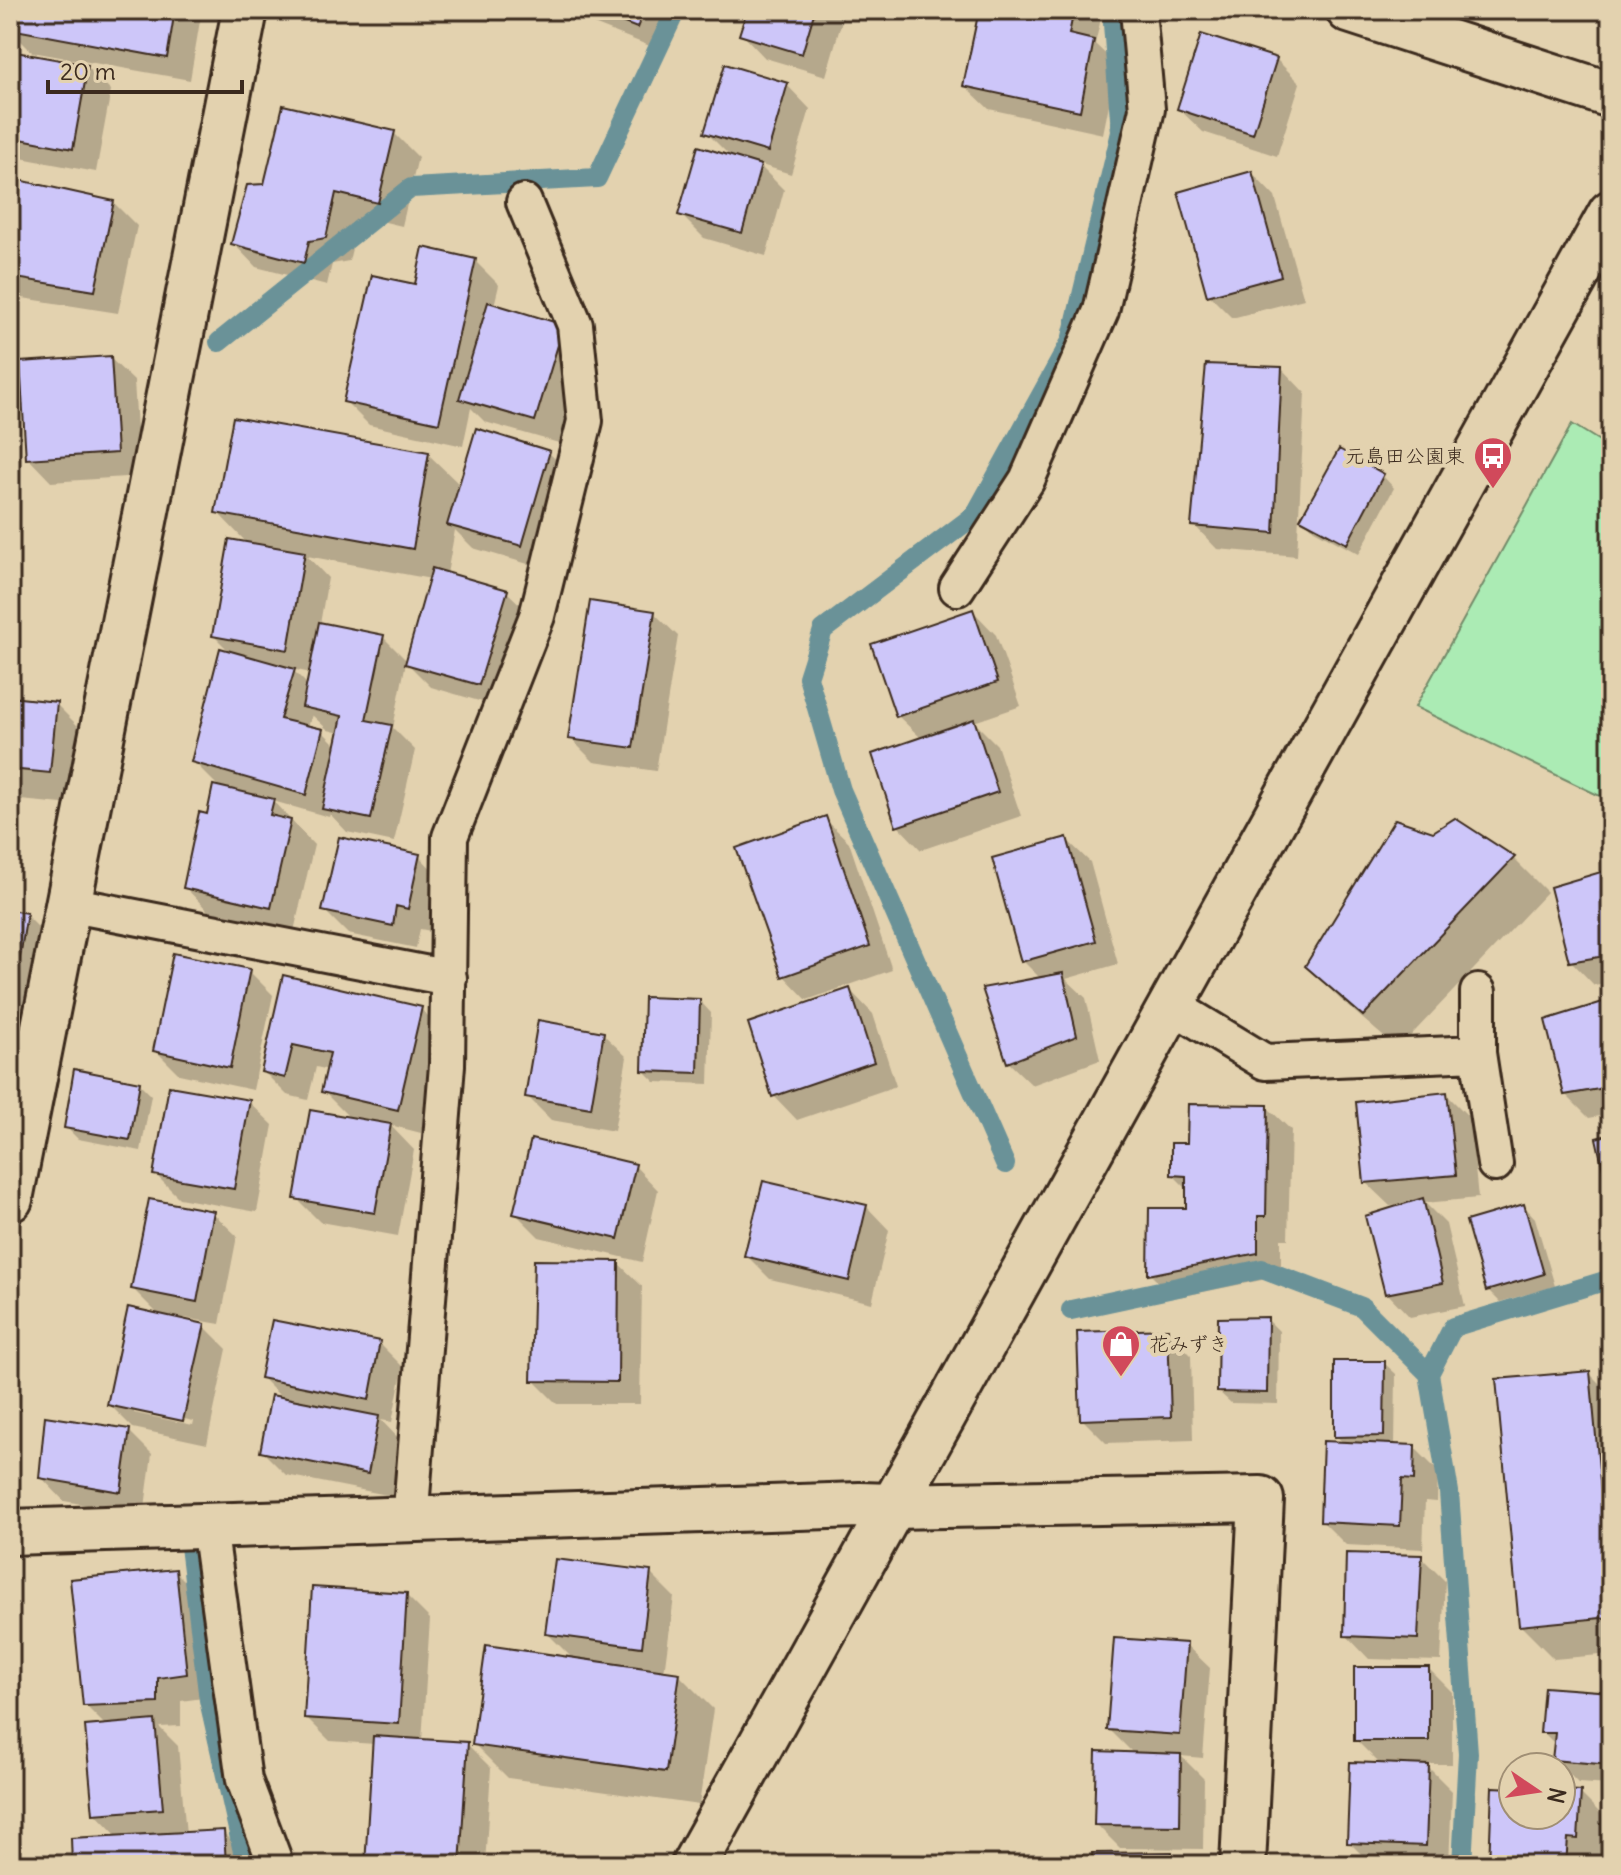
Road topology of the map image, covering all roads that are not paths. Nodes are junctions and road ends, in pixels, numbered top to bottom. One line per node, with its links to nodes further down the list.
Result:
1 (245, 10): 8 (street)
2 (1138, 10): 7 (lane)
3 (1349, 10): 4 (street)
4 (1611, 95)
5 (524, 202): 9 (lane)
6 (1611, 213): 11 (street)
7 (957, 588)
8 (68, 904): 9 (lane); 14 (street)
9 (449, 978): 16 (lane)
10 (1478, 992): 12 (lane)
11 (1171, 1005): 12 (lane); 15 (street)
12 (1478, 1053): 13 (lane)
13 (1495, 1164)
14 (10, 1199)
15 (892, 1506): 16 (street); 20 (street); 21 (street)
16 (410, 1521): 17 (street)
17 (209, 1526): 18 (street); 19 (lane)
18 (10, 1532)
19 (276, 1865)
20 (694, 1865)
21 (1243, 1865)

